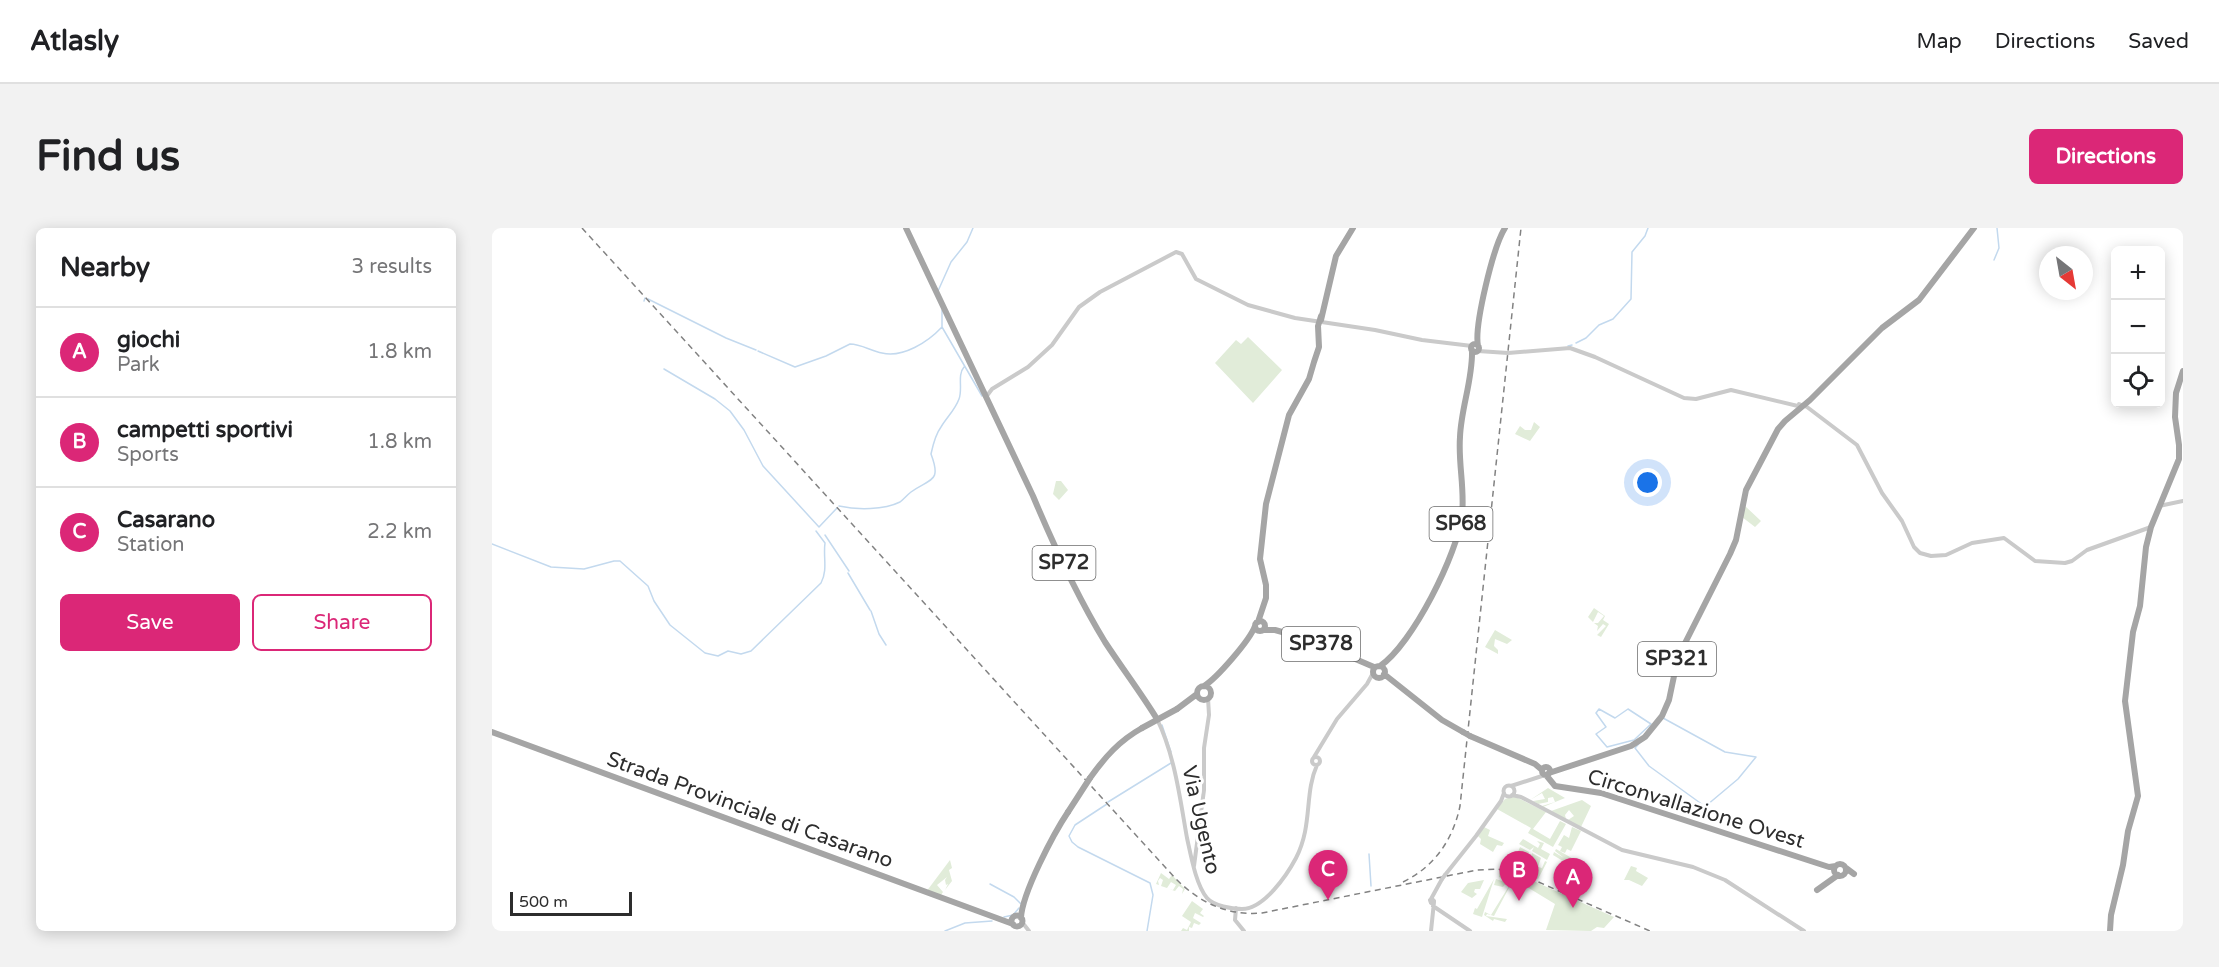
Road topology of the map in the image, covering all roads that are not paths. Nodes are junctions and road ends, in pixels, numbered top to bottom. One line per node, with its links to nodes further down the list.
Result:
1 (906, 228): 8 (main road, SP72)
2 (1353, 228): 5 (main road)
3 (1505, 228): 6 (main road, SP68)
4 (1974, 228): 9 (main road, SP321)
5 (1320, 321): 6 (street); 8 (street); 17 (main road)
6 (1475, 348): 10 (street); 18 (main road, SP68)
7 (2183, 370): 15 (main road)
8 (986, 392): 21 (main road, SP72)
9 (1810, 400): 11 (main road, SP321); 13 (street)
10 (1794, 404): 11 (street); 12 (street)
11 (1802, 405): 12 (main road, SP321); 13 (street)
12 (1795, 412): 13 (street); 27 (main road, SP321)
13 (1813, 412): 16 (street)
14 (2183, 501): 15 (street)
15 (2158, 506): 16 (main road)
16 (2151, 527): 43 (main road)
17 (1261, 626): 18 (main road, SP378); 19 (main road, SP378)
18 (1378, 672): 23 (street); 27 (main road, SP378)
19 (1207, 688): 20 (main road, SP378); 20 (main road, SP378)
20 (1203, 698): 30 (street); 37 (main road, SP378, bridge)
21 (1157, 719): 29 (street, Via Ugento)
22 (492, 732): 37 (main road, Strada Provinciale di Casarano)
23 (1322, 746): 24 (street); 25 (street)
24 (1314, 757): 25 (street); 26 (street)
25 (1320, 759): 26 (street)
26 (1314, 764): 36 (street)
27 (1546, 773): 28 (street); 33 (main road, Circonvallazione Ovest)
28 (1511, 792): 35 (street); 42 (street)
29 (1189, 846): 30 (street); 31 (street, Via Ugento)
30 (1198, 848): 31 (street); 32 (street)
31 (1191, 856): 32 (street, Via Ugento)
32 (1194, 867): 36 (street, Via Ugento)
33 (1834, 871): 33 (main road, Circonvallazione Ovest); 34 (main road)
34 (1817, 890)
35 (1434, 903): 40 (street); 41 (street)
36 (1236, 908): 39 (street)
37 (1017, 921): 38 (street)
38 (1028, 931)
39 (1244, 931)
40 (1431, 931)
41 (1470, 931)
42 (1804, 931)
43 (2110, 931)

